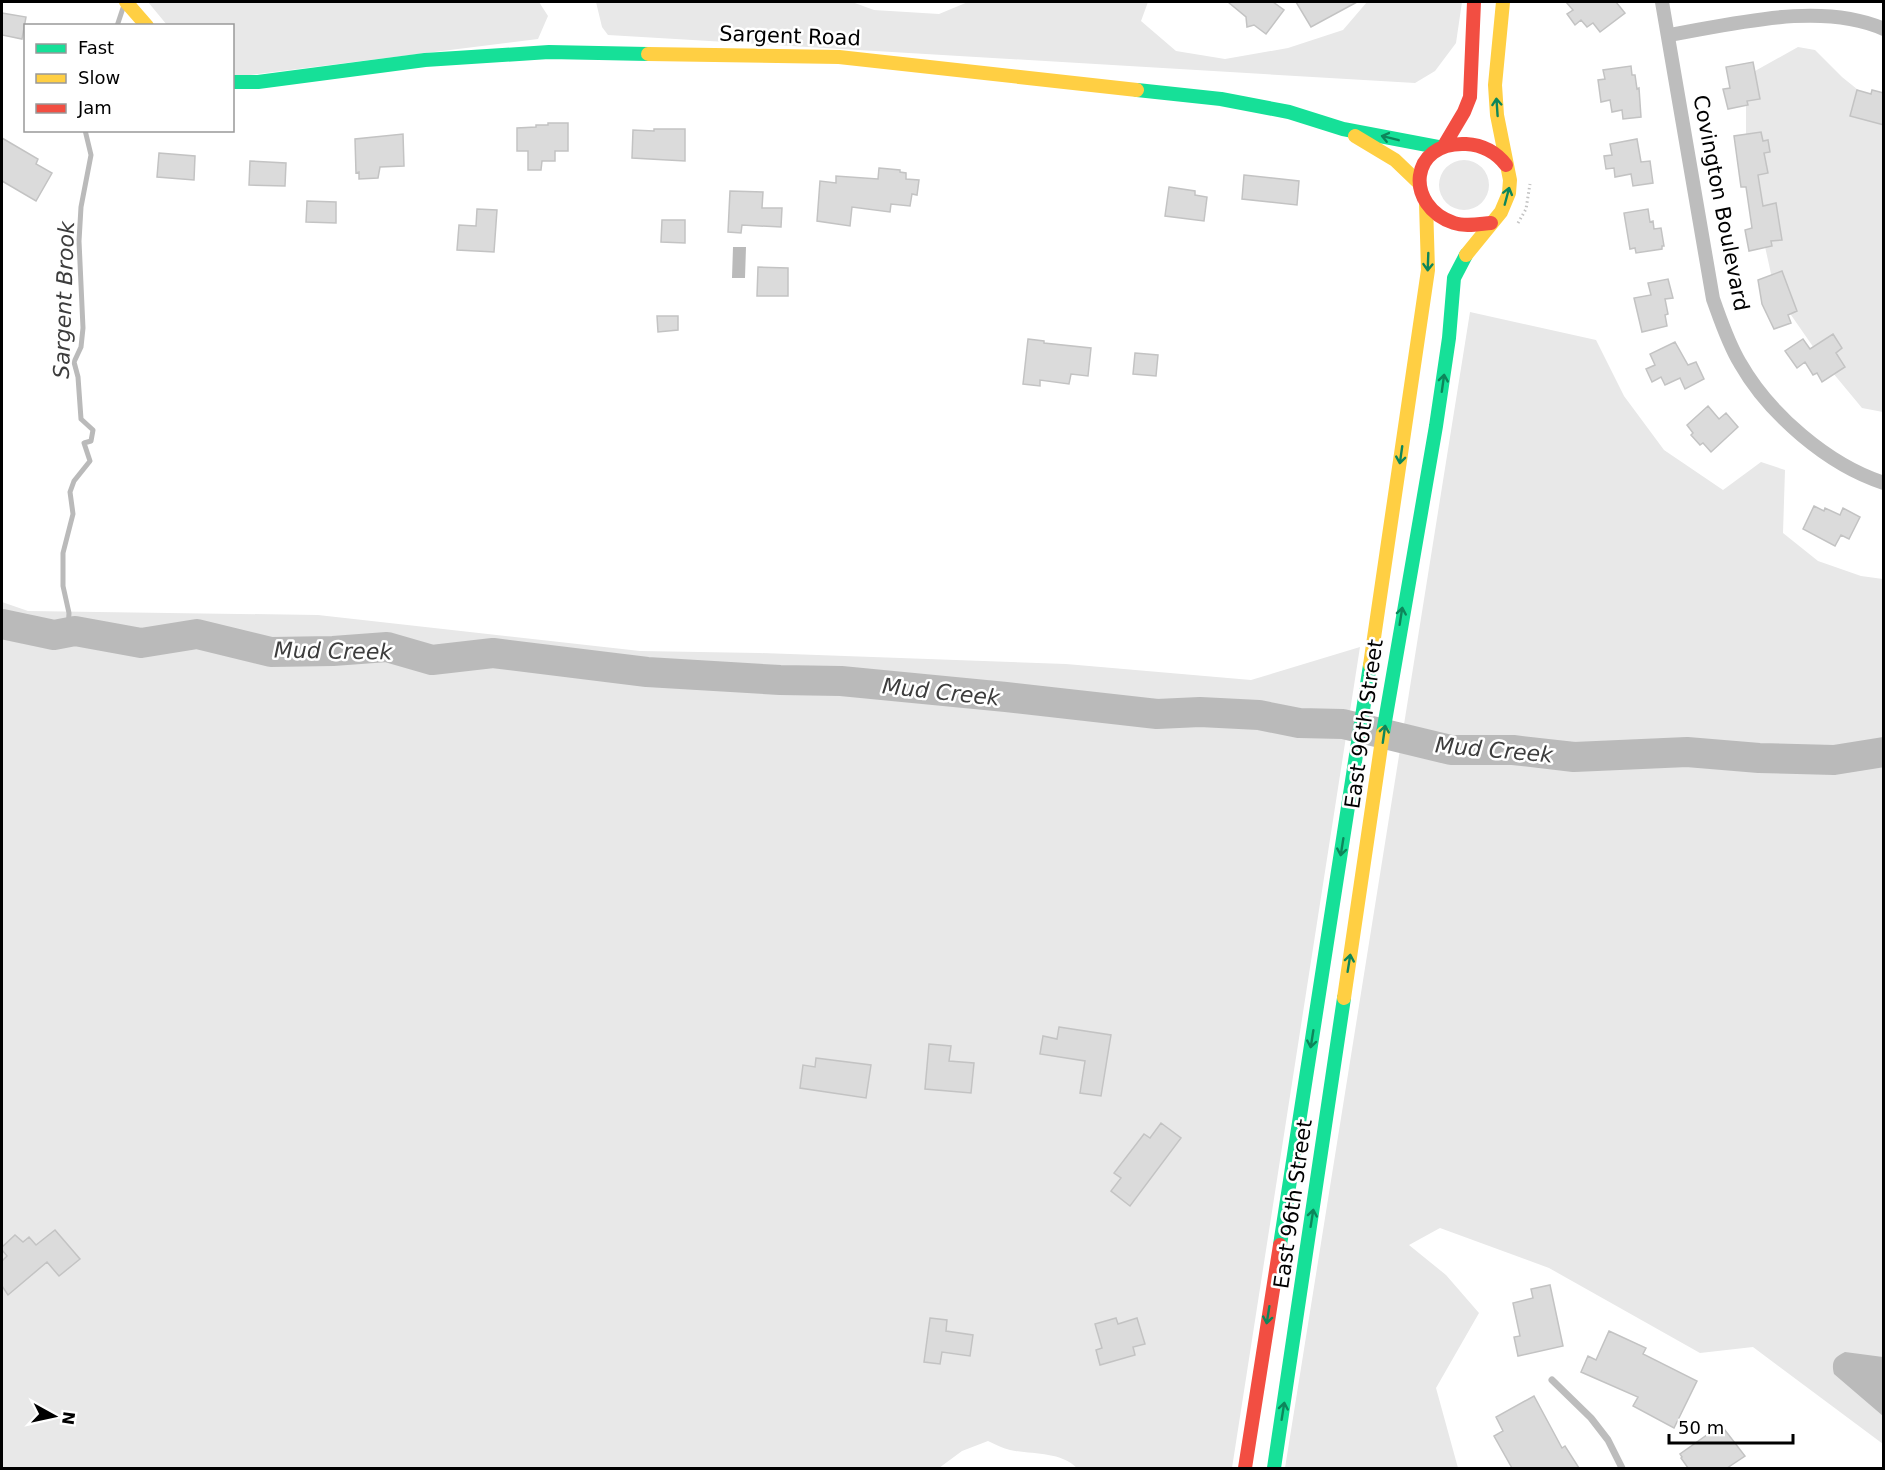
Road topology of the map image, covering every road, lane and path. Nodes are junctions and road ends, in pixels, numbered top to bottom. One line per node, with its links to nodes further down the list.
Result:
1 (126, 2): 5 (main road)
2 (1474, 2): 10 (main road)
3 (1503, 2): 11 (main road, East 96th Street, one-way to 3)
4 (1662, 2): 7 (street, Covington Boulevard)
5 (145, 24)
6 (1884, 29): 7 (street)
7 (1670, 35): 17 (street, Covington Boulevard)
8 (234, 82): 9 (main road, Sargent Road)
9 (1343, 129): 10 (main road, Sargent Road, one-way to 9); 13 (main road, Sargent Road)
10 (1442, 145): 11 (main road); 13 (main road)
11 (1506, 165): 15 (main road, East 96th Street, one-way to 11)
12 (1530, 182): 16 (path)
13 (1419, 183): 14 (main road)
14 (1426, 203): 15 (main road); 19 (main road, East 96th Street, one-way to 19)
15 (1491, 223): 20 (main road, East 96th Street, one-way to 15)
16 (1515, 226)
17 (1884, 483)
18 (1552, 1380): 21 (lane)
19 (1245, 1468)
20 (1274, 1468)
21 (1622, 1468)

